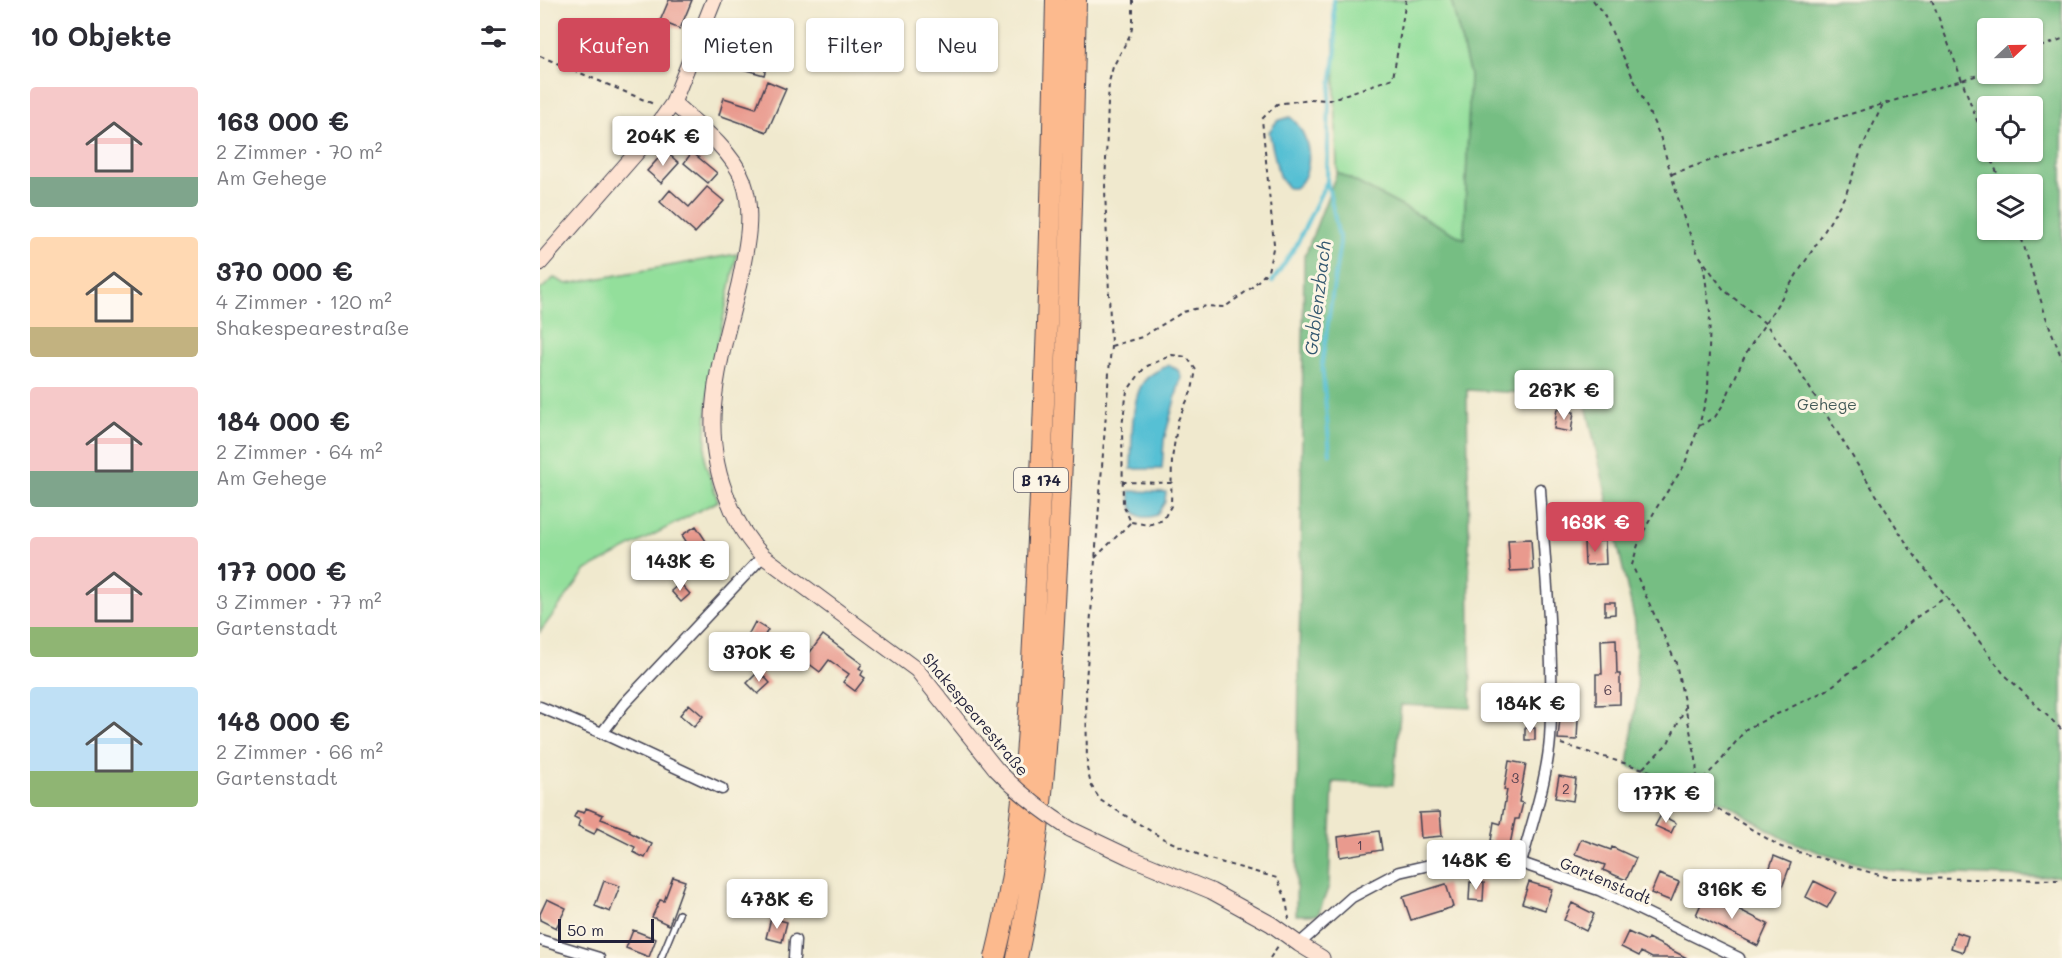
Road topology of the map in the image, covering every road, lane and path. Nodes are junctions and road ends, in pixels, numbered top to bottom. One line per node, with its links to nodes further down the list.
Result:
1 (714, 0): 14 (street)
2 (1056, 0): 50 (highway, B 174)
3 (1076, 0): 51 (highway, B 174)
4 (1133, 0): 21 (path)
5 (1406, 0): 21 (path)
6 (1593, 0): 16 (path)
7 (1932, 0): 12 (path)
8 (2062, 39): 9 (path)
9 (2043, 46)
10 (540, 56): 14 (path)
11 (1977, 76): 12 (path)
12 (1962, 81): 13 (path); 15 (path)
13 (1883, 104): 16 (path); 20 (path)
14 (670, 106): 19 (street); 28 (street, Shakespearestraße)
15 (1977, 121)
16 (1672, 174): 18 (path)
17 (2022, 240): 22 (path)
18 (1703, 261): 20 (path); 23 (path)
19 (540, 263)
20 (1766, 324): 23 (path); 30 (path)
21 (1111, 346): 29 (path)
22 (2062, 359)
23 (1699, 426): 32 (path)
24 (1122, 482): 25 (path); 25 (path); 27 (path)
25 (1172, 483): 27 (path)
26 (1540, 489): 35 (street)
27 (1131, 522): 29 (path)
28 (763, 556): 34 (street); 43 (street, Shakespearestraße, bridge)
29 (1094, 559): 43 (path)
30 (1946, 597): 33 (path); 37 (path)
31 (540, 706): 34 (street)
32 (1686, 706): 36 (path); 37 (path)
33 (2062, 730)
34 (602, 733): 38 (street)
35 (1550, 741): 36 (path); 40 (street)
36 (1643, 768): 39 (path)
37 (1697, 785): 39 (path)
38 (722, 789)
39 (1698, 796): 41 (path)
40 (1521, 863): 46 (street, Gartenstadt); 53 (street, Gartenstadt)
41 (2062, 880)
42 (679, 914): 48 (lane)
43 (1286, 935): 46 (street, Shakespearestraße)
44 (795, 939): 49 (street)
45 (540, 940): 47 (street)
46 (1299, 944): 52 (street, Shakespearestraße)
47 (599, 958)
48 (661, 958)
49 (794, 958)
50 (995, 958)
51 (1017, 958)
52 (1322, 958)
53 (1739, 958)

